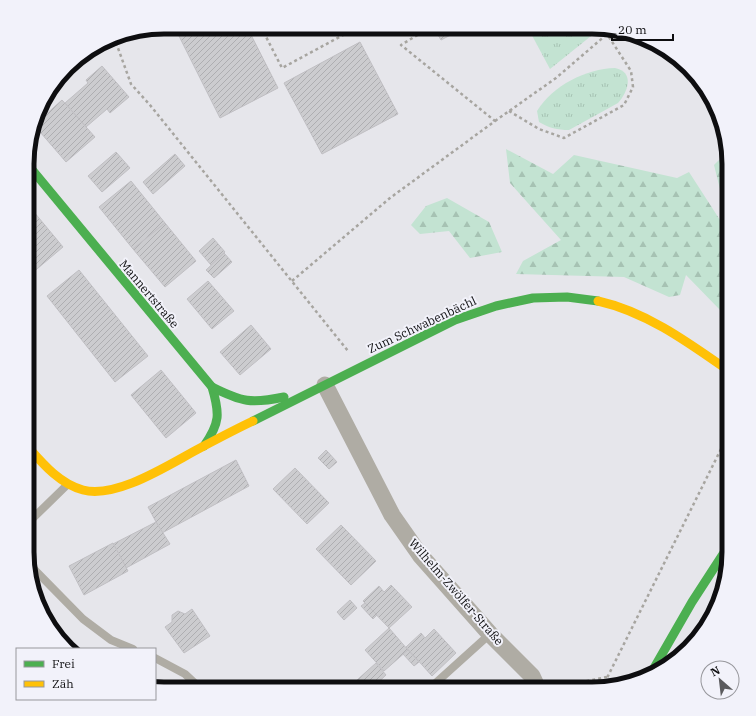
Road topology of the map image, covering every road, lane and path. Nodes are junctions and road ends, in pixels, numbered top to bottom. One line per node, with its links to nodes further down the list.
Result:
1 (265, 34): 2 (path)
2 (347, 34)
3 (419, 34): 7 (path)
4 (607, 34): 6 (path); 6 (path)
5 (116, 43): 9 (path)
6 (509, 111): 7 (path)
7 (495, 121): 9 (path)
8 (34, 172): 13 (street, Mannertstraße)
9 (292, 281): 11 (path)
10 (722, 366): 11 (street, Zum Schwabenbächl)
11 (361, 367): 12 (street, Zum Schwabenbächl)
12 (325, 385): 13 (street, Zum Schwabenbächl); 14 (street, Zum Schwabenbächl); 21 (street, Wilhelm-Zwölfer-Straße)
13 (212, 387): 14 (street, Mannertstraße)
14 (204, 446): 17 (street, Zum Schwabenbächl)
15 (722, 446): 25 (path)
16 (34, 454): 17 (street, Zum Schwabenbächl)
17 (69, 483): 18 (lane)
18 (34, 518)
19 (722, 556): 24 (street)
20 (35, 570): 22 (lane)
21 (490, 634): 27 (lane); 28 (street, Wilhelm-Zwölfer-Straße)
22 (131, 648)
23 (156, 659): 26 (lane)
24 (656, 665)
25 (607, 676): 29 (path); 30 (path)
26 (194, 682)
27 (437, 682)
28 (535, 682)
29 (581, 682)
30 (605, 682)

